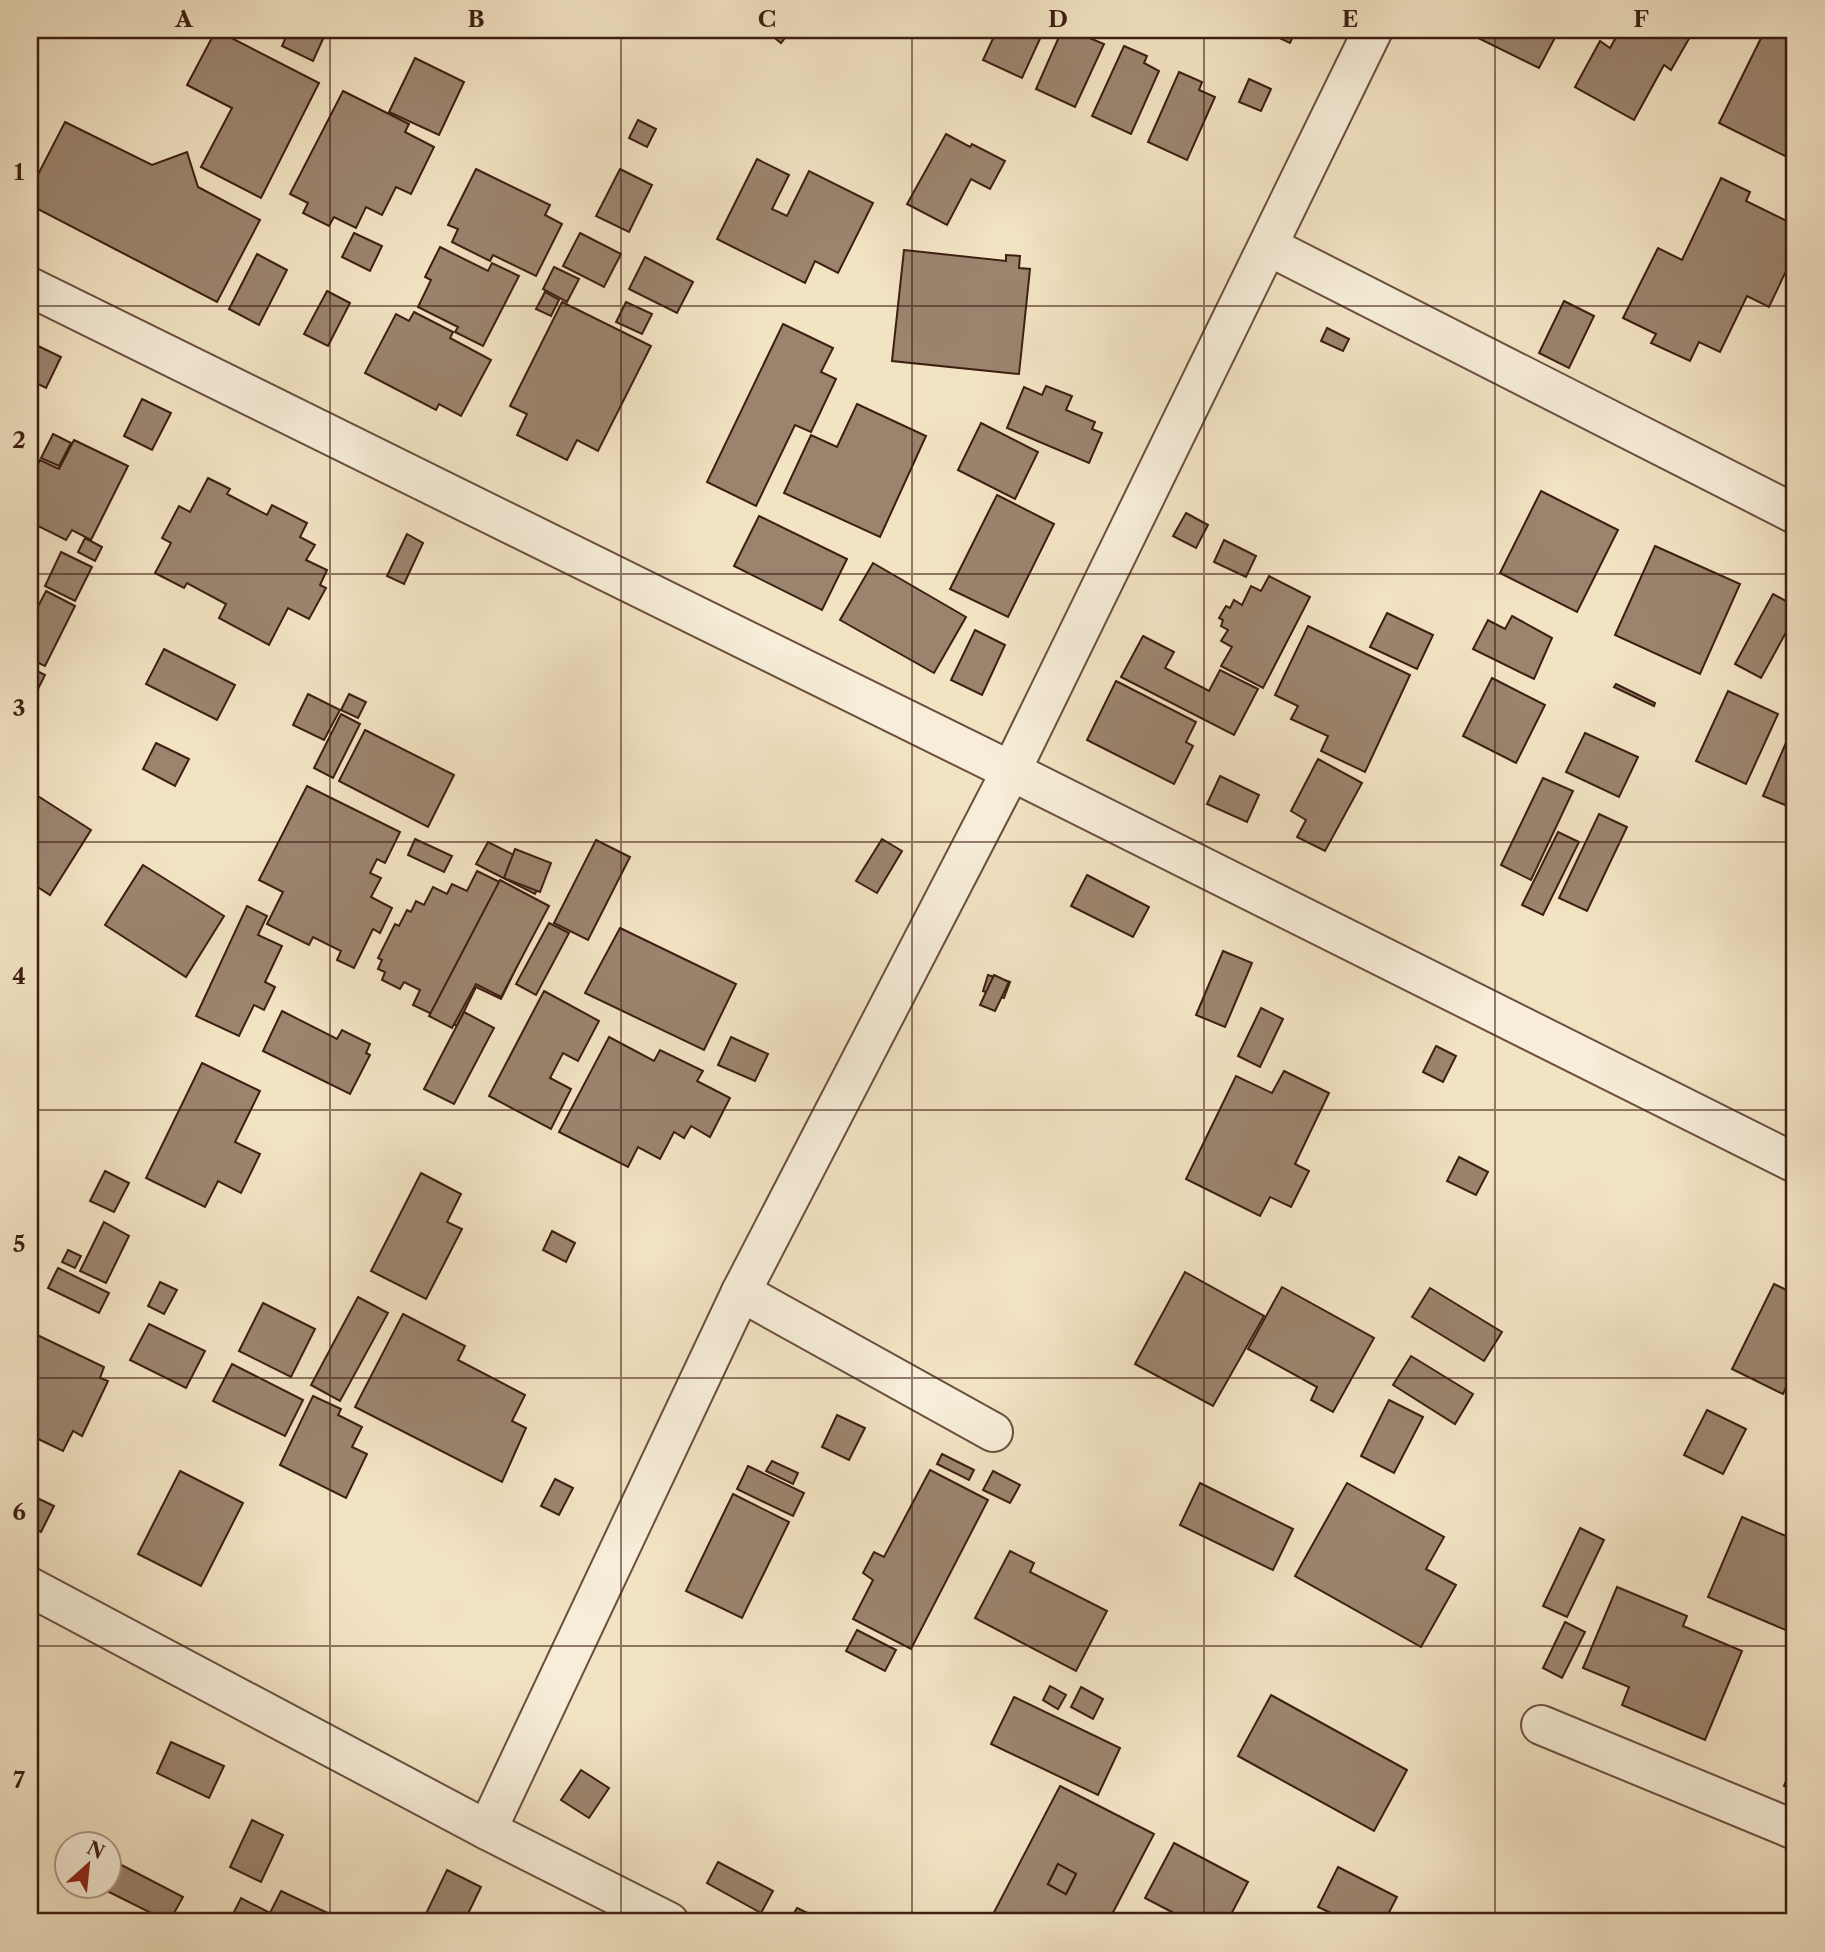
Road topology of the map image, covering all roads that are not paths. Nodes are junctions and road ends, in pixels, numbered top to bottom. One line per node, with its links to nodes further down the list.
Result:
1 (1373, 30): 2 (street)
2 (1268, 246): 4 (street); 5 (street)
3 (30, 287): 5 (street)
4 (1795, 513)
5 (1011, 771): 6 (street); 7 (street)
6 (1795, 1163)
7 (741, 1292): 8 (street); 11 (street)
8 (993, 1432)
9 (30, 1587): 11 (street)
10 (1541, 1725): 12 (street)
11 (487, 1830): 13 (street)
12 (1795, 1830)
13 (669, 1922)

